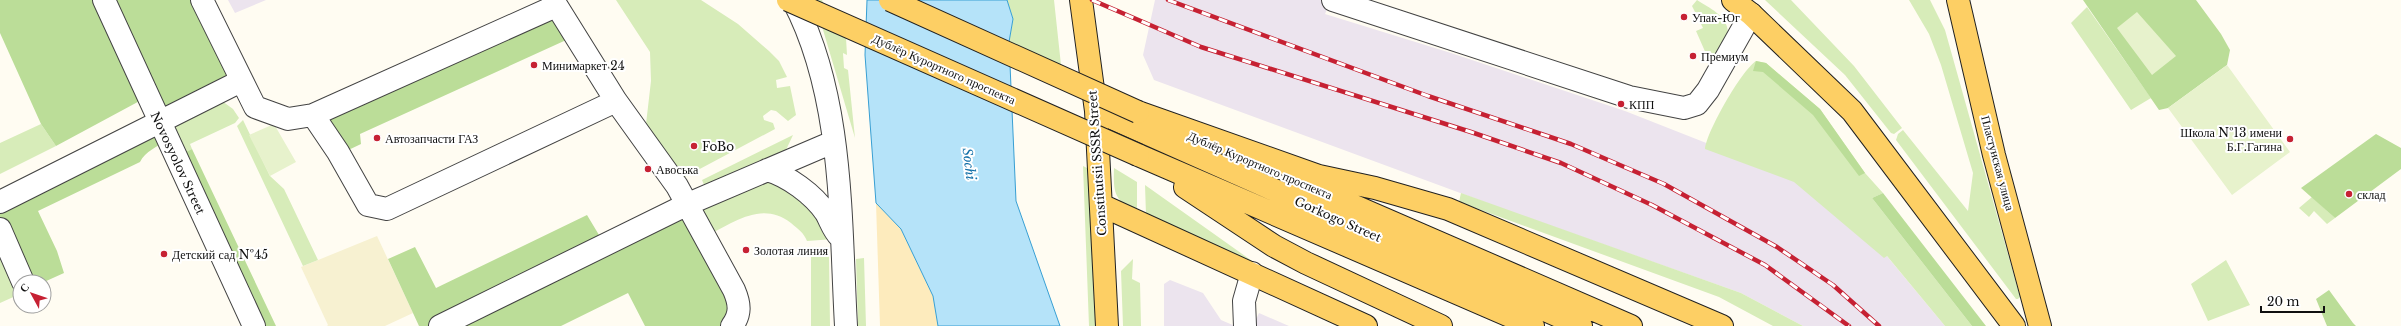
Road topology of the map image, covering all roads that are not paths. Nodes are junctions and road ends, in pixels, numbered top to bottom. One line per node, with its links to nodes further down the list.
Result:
1 (104, 0): 17 (street, Novosyolov Street)
2 (202, 0): 12 (street)
3 (788, 0): 19 (main road, Дублёр Курортного проспекта, bridge)
4 (793, 0): 18 (street)
5 (890, 0): 15 (main road, Дублёр Курортного проспекта, bridge)
6 (1081, 0): 14 (main road, Constitutsii SSSR Street)
7 (1333, 0): 11 (street)
8 (1733, 0): 11 (main road)
9 (1958, 0): 41 (main road, Пластунская улица)
10 (555, 3): 13 (street); 16 (street)
11 (1751, 14): 40 (main road)
12 (241, 81): 16 (street); 17 (street)
13 (616, 101): 16 (street); 22 (street)
14 (1096, 111): 23 (main road, Constitutsii SSSR Street); 37 (main road, Gorkogo Street)
15 (1138, 112): 38 (main road, Дублёр Курортного проспекта); 39 (main road)
16 (314, 115)
17 (159, 122): 21 (street); 28 (street, Novosyolov Street)
18 (834, 142): 20 (street); 25 (street)
19 (1138, 155): 35 (main road); 36 (main road, Дублёр Курортного проспекта)
20 (767, 170): 22 (street); 25 (street)
21 (0, 202)
22 (688, 204): 29 (street); 30 (street)
23 (1101, 205): 26 (main road); 32 (main road, Constitutsii SSSR Street)
24 (0, 229): 27 (street)
25 (842, 239): 31 (street)
26 (1252, 273): 33 (street); 34 (main road)
27 (20, 274)
28 (254, 326)
29 (440, 326)
30 (732, 326)
31 (846, 326)
32 (1107, 326)
33 (1245, 326)
34 (1366, 326)
35 (1441, 326)
36 (1533, 326)
37 (1581, 326)
38 (1631, 326)
39 (1722, 326)
40 (2014, 326)
41 (2040, 326)

